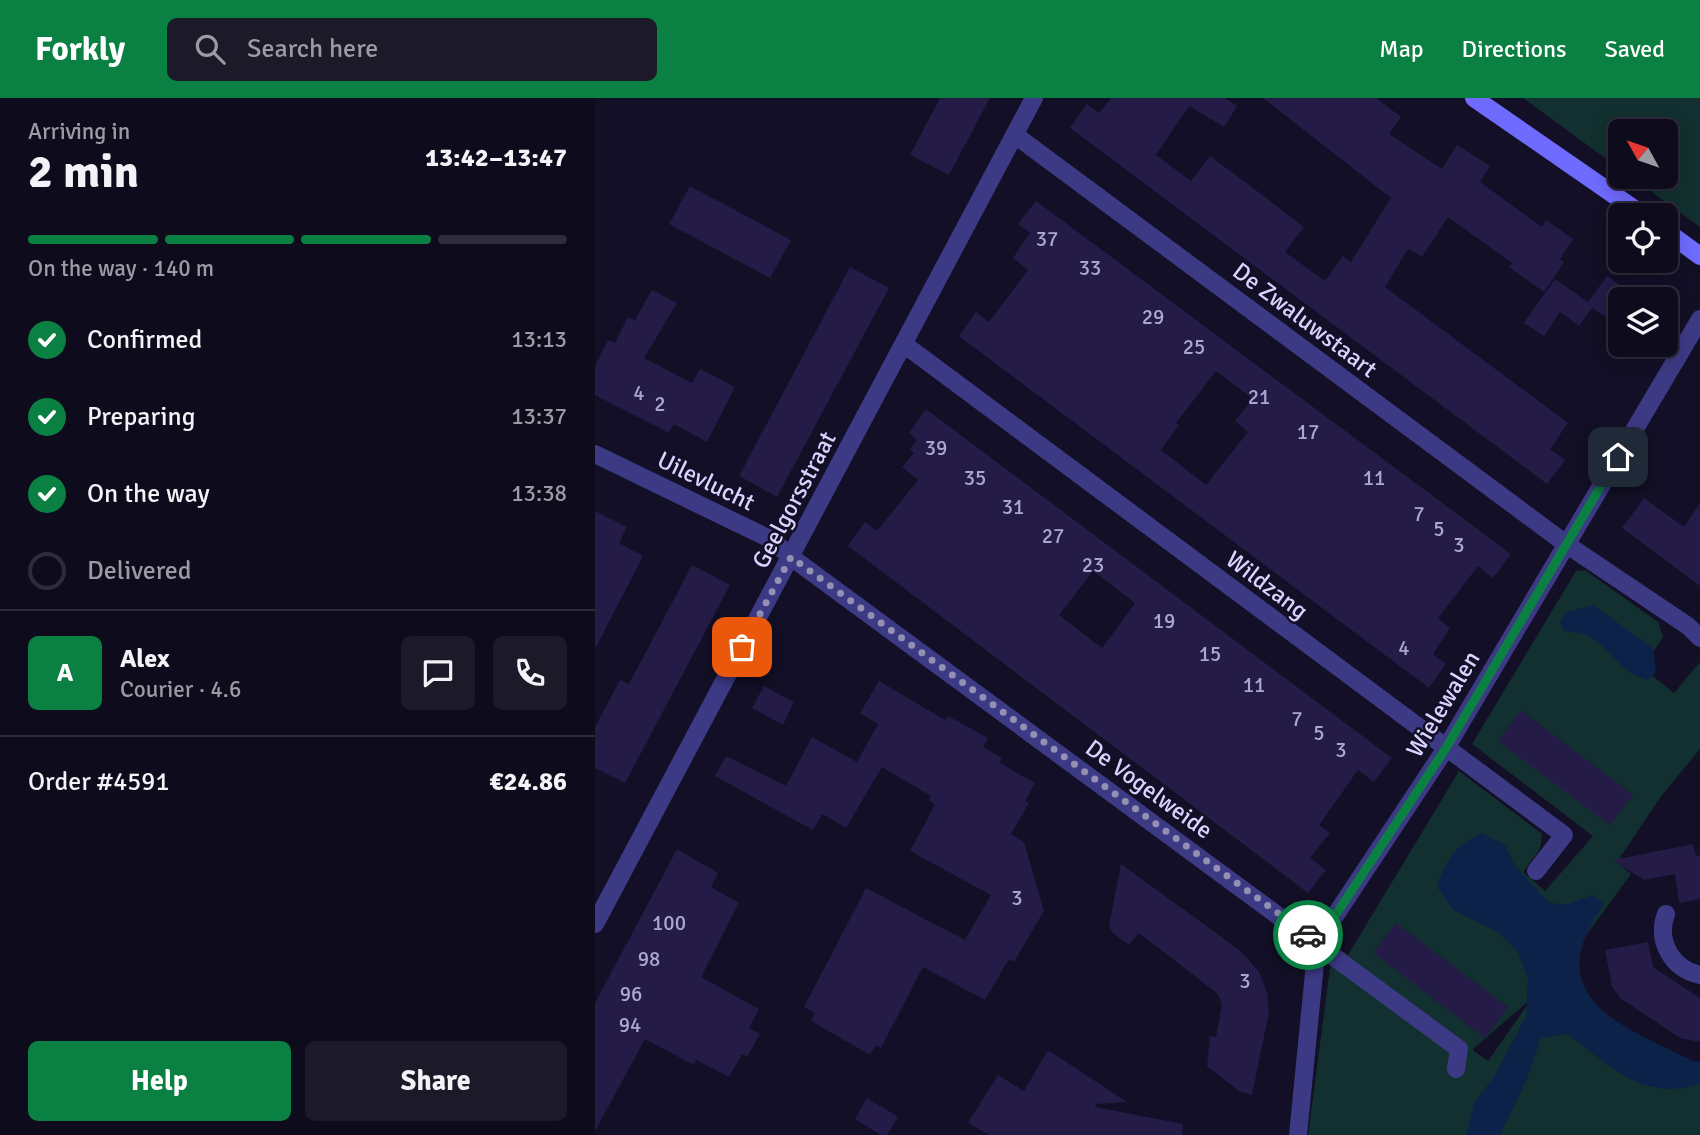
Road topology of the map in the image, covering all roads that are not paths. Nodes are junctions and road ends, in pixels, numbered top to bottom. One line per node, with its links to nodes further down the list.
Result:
1 (1034, 98): 3 (street, Geelgorsstraat)
2 (1474, 98): 4 (main road)
3 (1015, 135): 8 (street, Geelgorsstraat); 10 (street, De Zwaluwstaart)
4 (1626, 203)
5 (1678, 240): 6 (main road)
6 (1700, 256)
7 (1700, 319): 10 (street, Wielewalen)
8 (905, 345): 11 (street, Geelgorsstraat); 13 (street, Wildzang)
9 (595, 454): 11 (street, Uilevlucht)
10 (1566, 544): 12 (street, De Zwaluwstaart); 13 (street, Wielewalen)
11 (791, 557): 16 (street, Geelgorsstraat); 17 (street, De Vogelweide)
12 (1700, 638)
13 (1446, 748): 14 (street, Wildzang); 17 (street, Wielewalen)
14 (1536, 871)
15 (1666, 914): 18 (street)
16 (595, 924)
17 (1317, 943): 19 (street, De Vogelweide); 20 (street, Wielewalen)
18 (1700, 975)
19 (1456, 1069)
20 (1298, 1135)

